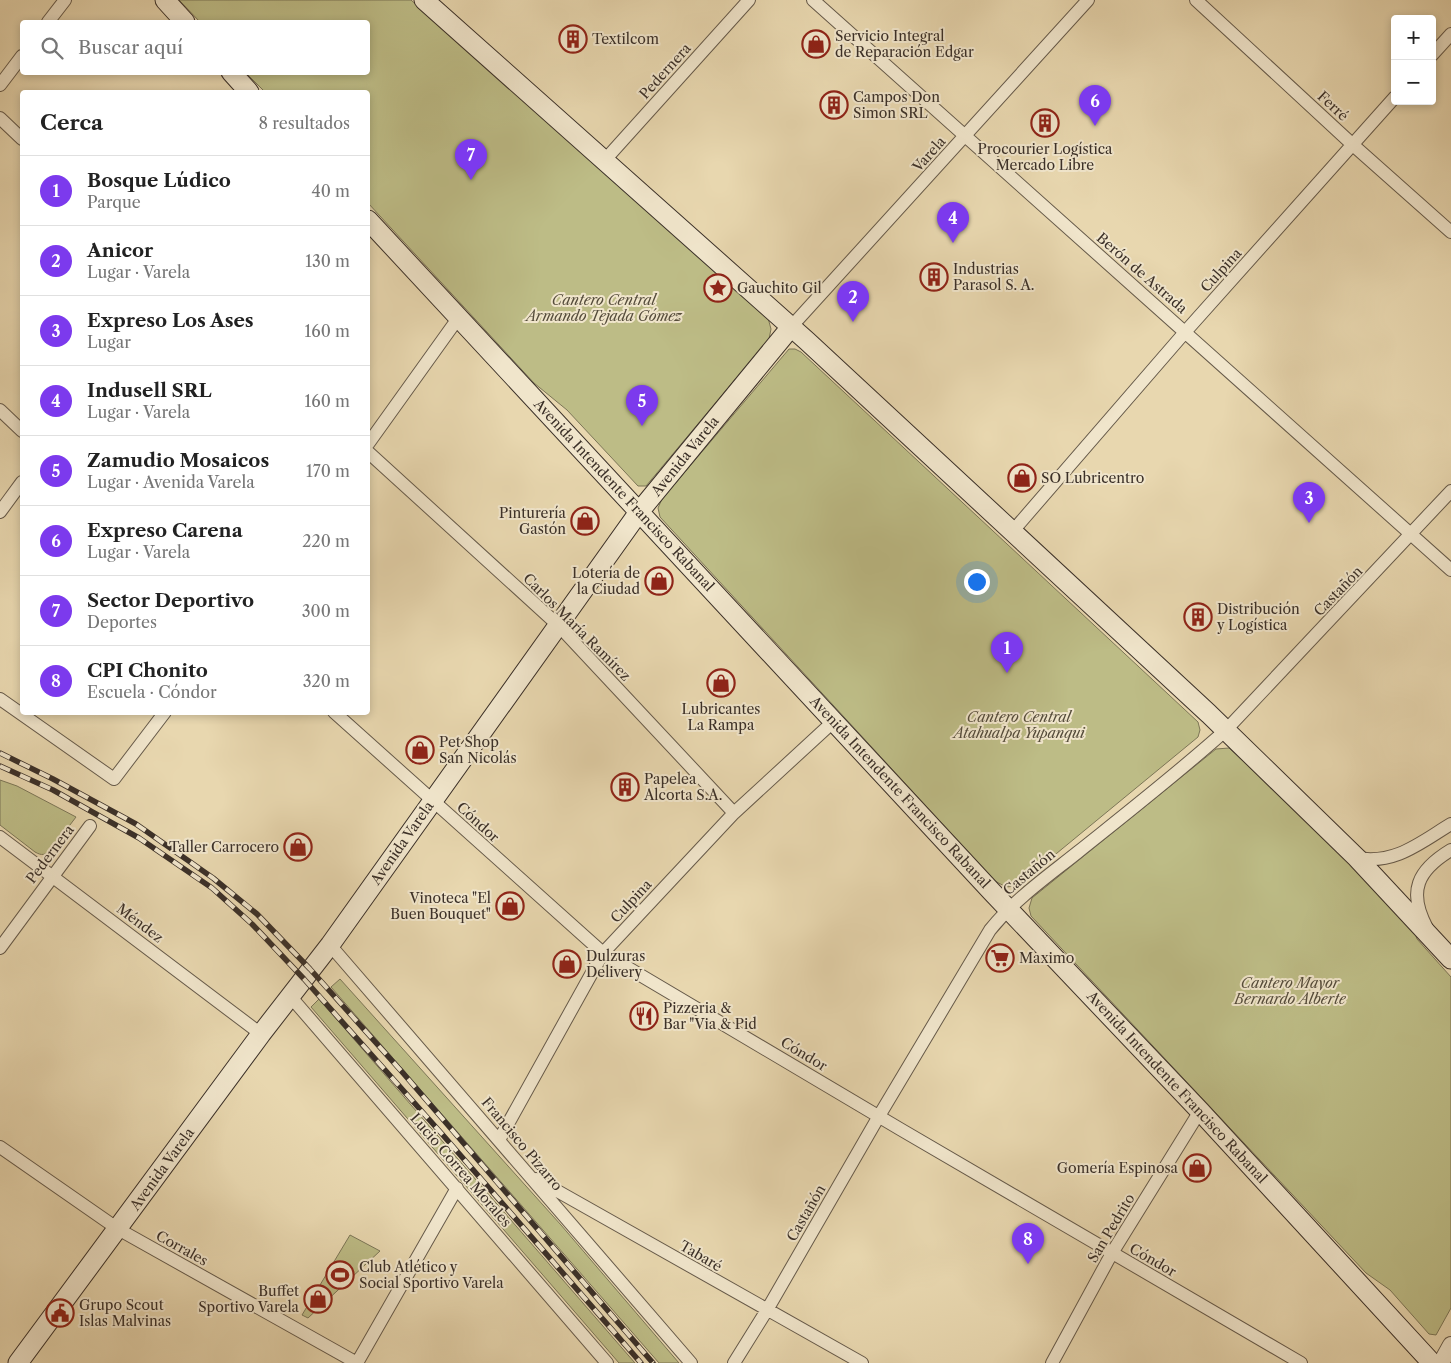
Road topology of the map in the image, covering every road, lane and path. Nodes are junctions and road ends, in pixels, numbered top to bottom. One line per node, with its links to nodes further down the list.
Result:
1 (66, 0): 8 (street)
2 (165, 0): 9 (main road)
3 (424, 0): 21 (main road)
4 (749, 0): 21 (street, Pedernera)
5 (813, 0): 19 (street, Berón de Astrada)
6 (1088, 0): 19 (street, Varela)
7 (1196, 0): 20 (street, Ferré)
8 (50, 20)
9 (184, 20)
10 (1451, 34): 11 (street)
11 (1436, 51)
12 (20, 59): 14 (street)
13 (234, 75): 15 (main road)
14 (0, 85)
15 (247, 90)
16 (1391, 101): 20 (street, Culpina)
17 (0, 118): 18 (street)
18 (20, 137)
19 (964, 137): 25 (street, Varela); 26 (street, Berón de Astrada)
20 (1352, 144): 23 (street, Ferré); 26 (street, Culpina)
21 (604, 161): 25 (main road)
22 (370, 222): 24 (main road, Avenida Intendente Francisco Rabanal)
23 (1451, 232)
24 (459, 317): 29 (street); 34 (main road, Avenida Intendente Francisco Rabanal)
25 (791, 327): 34 (main road, Avenida Varela); 35 (main road)
26 (1186, 331): 35 (street, Culpina); 36 (street, Berón de Astrada)
27 (0, 410): 28 (street)
28 (20, 429)
29 (370, 441)
30 (370, 454): 38 (street, Carlos María Ramírez)
31 (20, 485): 33 (street)
32 (1451, 491): 36 (street, Castañón)
33 (0, 512)
34 (639, 512): 38 (main road, Avenida Varela); 44 (main road, Avenida Intendente Francisco Rabanal)
35 (1012, 532): 45 (main road)
36 (1412, 534): 37 (street, Berón de Astrada); 45 (street, Castañón)
37 (1451, 570)
38 (558, 625): 46 (main road, Avenida Varela); 47 (street, Carlos María Ramírez)
39 (0, 699): 40 (street)
40 (20, 713)
41 (23, 715): 42 (street)
42 (163, 715)
43 (337, 715): 46 (street, Cóndor)
44 (834, 721): 47 (street, Culpina); 54 (main road, Avenida Intendente Francisco Rabanal)
45 (1226, 730): 52 (main road); 54 (street, Castañón)
46 (432, 801): 56 (main road, Avenida Varela); 58 (street, Cóndor)
47 (734, 813): 58 (street, Culpina)
48 (1451, 824): 52 (street)
49 (90, 826): 53 (street, Pedernera)
50 (0, 837): 53 (street, Méndez)
51 (1451, 850): 55 (street)
52 (1357, 858): 55 (main road)
53 (52, 876): 57 (street, Pedernera); 61 (street, Méndez)
54 (1009, 909): 62 (main road, Avenida Intendente Francisco Rabanal); 63 (street, Castañón)
55 (1433, 939): 59 (main road)
56 (330, 944): 60 (main road, Avenida Varela); 64 (street, Francisco Pizarro)
57 (0, 948)
58 (603, 952): 63 (street, Cóndor); 64 (street, Culpina)
59 (1451, 959)
60 (290, 996): 61 (main road, Avenida Varela); 67 (street, Lucio Correa Morales)
61 (261, 1034): 68 (main road, Avenida Varela)
62 (1200, 1111): 69 (street, San Pedrito); 80 (main road, Avenida Intendente Francisco Rabanal)
63 (879, 1116): 69 (street, Cóndor); 70 (street, Castañón)
64 (500, 1140): 66 (street, Francisco Pizarro)
65 (0, 1147): 68 (street, Corrales)
66 (527, 1174): 70 (street, Tabaré); 75 (street, Francisco Pizarro)
67 (457, 1188): 73 (street); 74 (street, Lucio Correa Morales)
68 (118, 1228): 72 (main road, Avenida Varela); 73 (street, Corrales)
69 (1112, 1253): 78 (street, San Pedrito); 79 (street, Cóndor)
70 (767, 1310): 76 (street, Castañón); 77 (street, Tabaré)
71 (1451, 1345): 81 (street)
72 (18, 1363)
73 (357, 1363)
74 (608, 1363)
75 (691, 1363)
76 (734, 1363)
77 (862, 1363)
78 (1052, 1363)
79 (1301, 1363)
80 (1432, 1363)
81 (1441, 1363)

